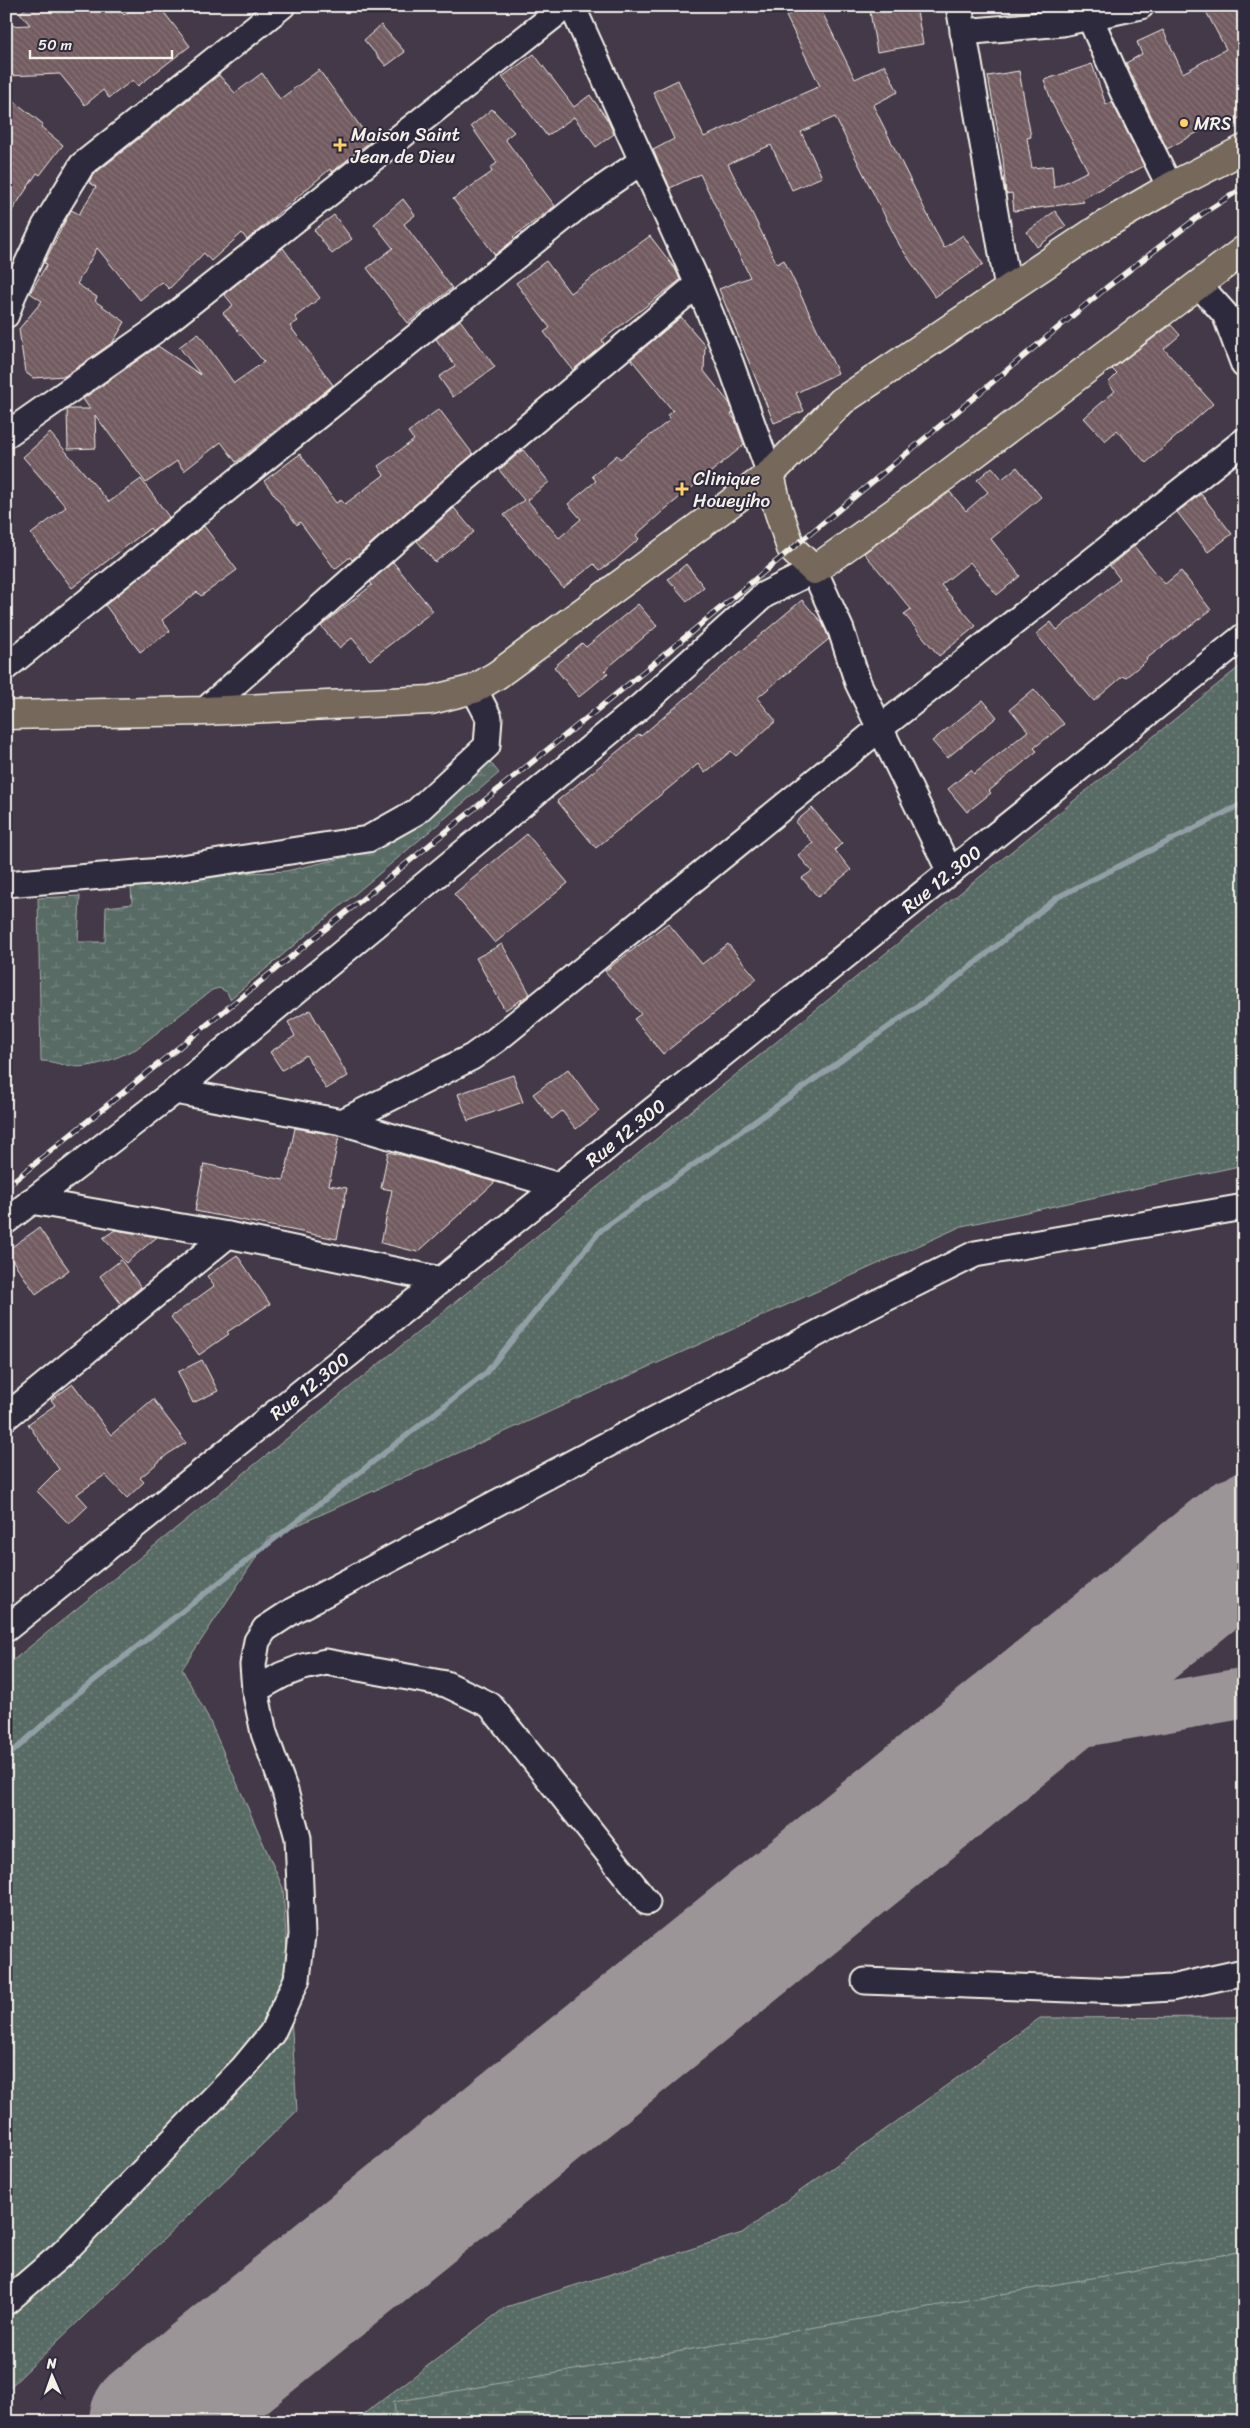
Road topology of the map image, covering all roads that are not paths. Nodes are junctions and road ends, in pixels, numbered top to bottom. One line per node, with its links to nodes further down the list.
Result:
1 (282, 6): 16 (street)
2 (566, 6): 18 (street)
3 (572, 6): 10 (street)
4 (959, 6): 8 (street)
5 (1140, 6): 7 (street)
6 (1058, 15): 7 (street); 8 (street)
7 (1090, 18): 11 (street)
8 (963, 32): 15 (street)
9 (1244, 149): 11 (main road)
10 (642, 161): 13 (street); 23 (street)
11 (1170, 187): 15 (main road)
12 (1244, 250): 14 (main road)
13 (698, 284): 20 (street); 25 (street)
14 (1198, 284): 17 (street); 21 (main road)
15 (1008, 288): 20 (main road)
16 (6, 315)
17 (1244, 365)
18 (6, 435)
19 (1244, 441): 27 (street)
20 (770, 474): 21 (main road); 24 (main road)
21 (814, 570): 27 (street); 30 (street)
22 (1244, 636): 28 (street, Rue 12.300)
23 (6, 667)
24 (474, 688): 25 (main road); 29 (street)
25 (204, 712): 26 (main road)
26 (6, 715)
27 (879, 729): 28 (street); 31 (street)
28 (950, 872): 32 (street, Rue 12.300)
29 (6, 884)
30 (174, 1091): 31 (street); 33 (street)
31 (342, 1122): 32 (street)
32 (559, 1186): 37 (street, Rue 12.300)
33 (31, 1201): 35 (street); 36 (street)
34 (1244, 1207): 40 (street)
35 (6, 1221)
36 (228, 1235): 37 (street); 38 (street)
37 (441, 1280): 39 (street, Rue 12.300)
38 (6, 1417)
39 (6, 1629)
40 (255, 1690): 41 (street); 44 (street)
41 (647, 1902)
42 (1244, 1972): 43 (street)
43 (865, 1981)
44 (6, 2302)

